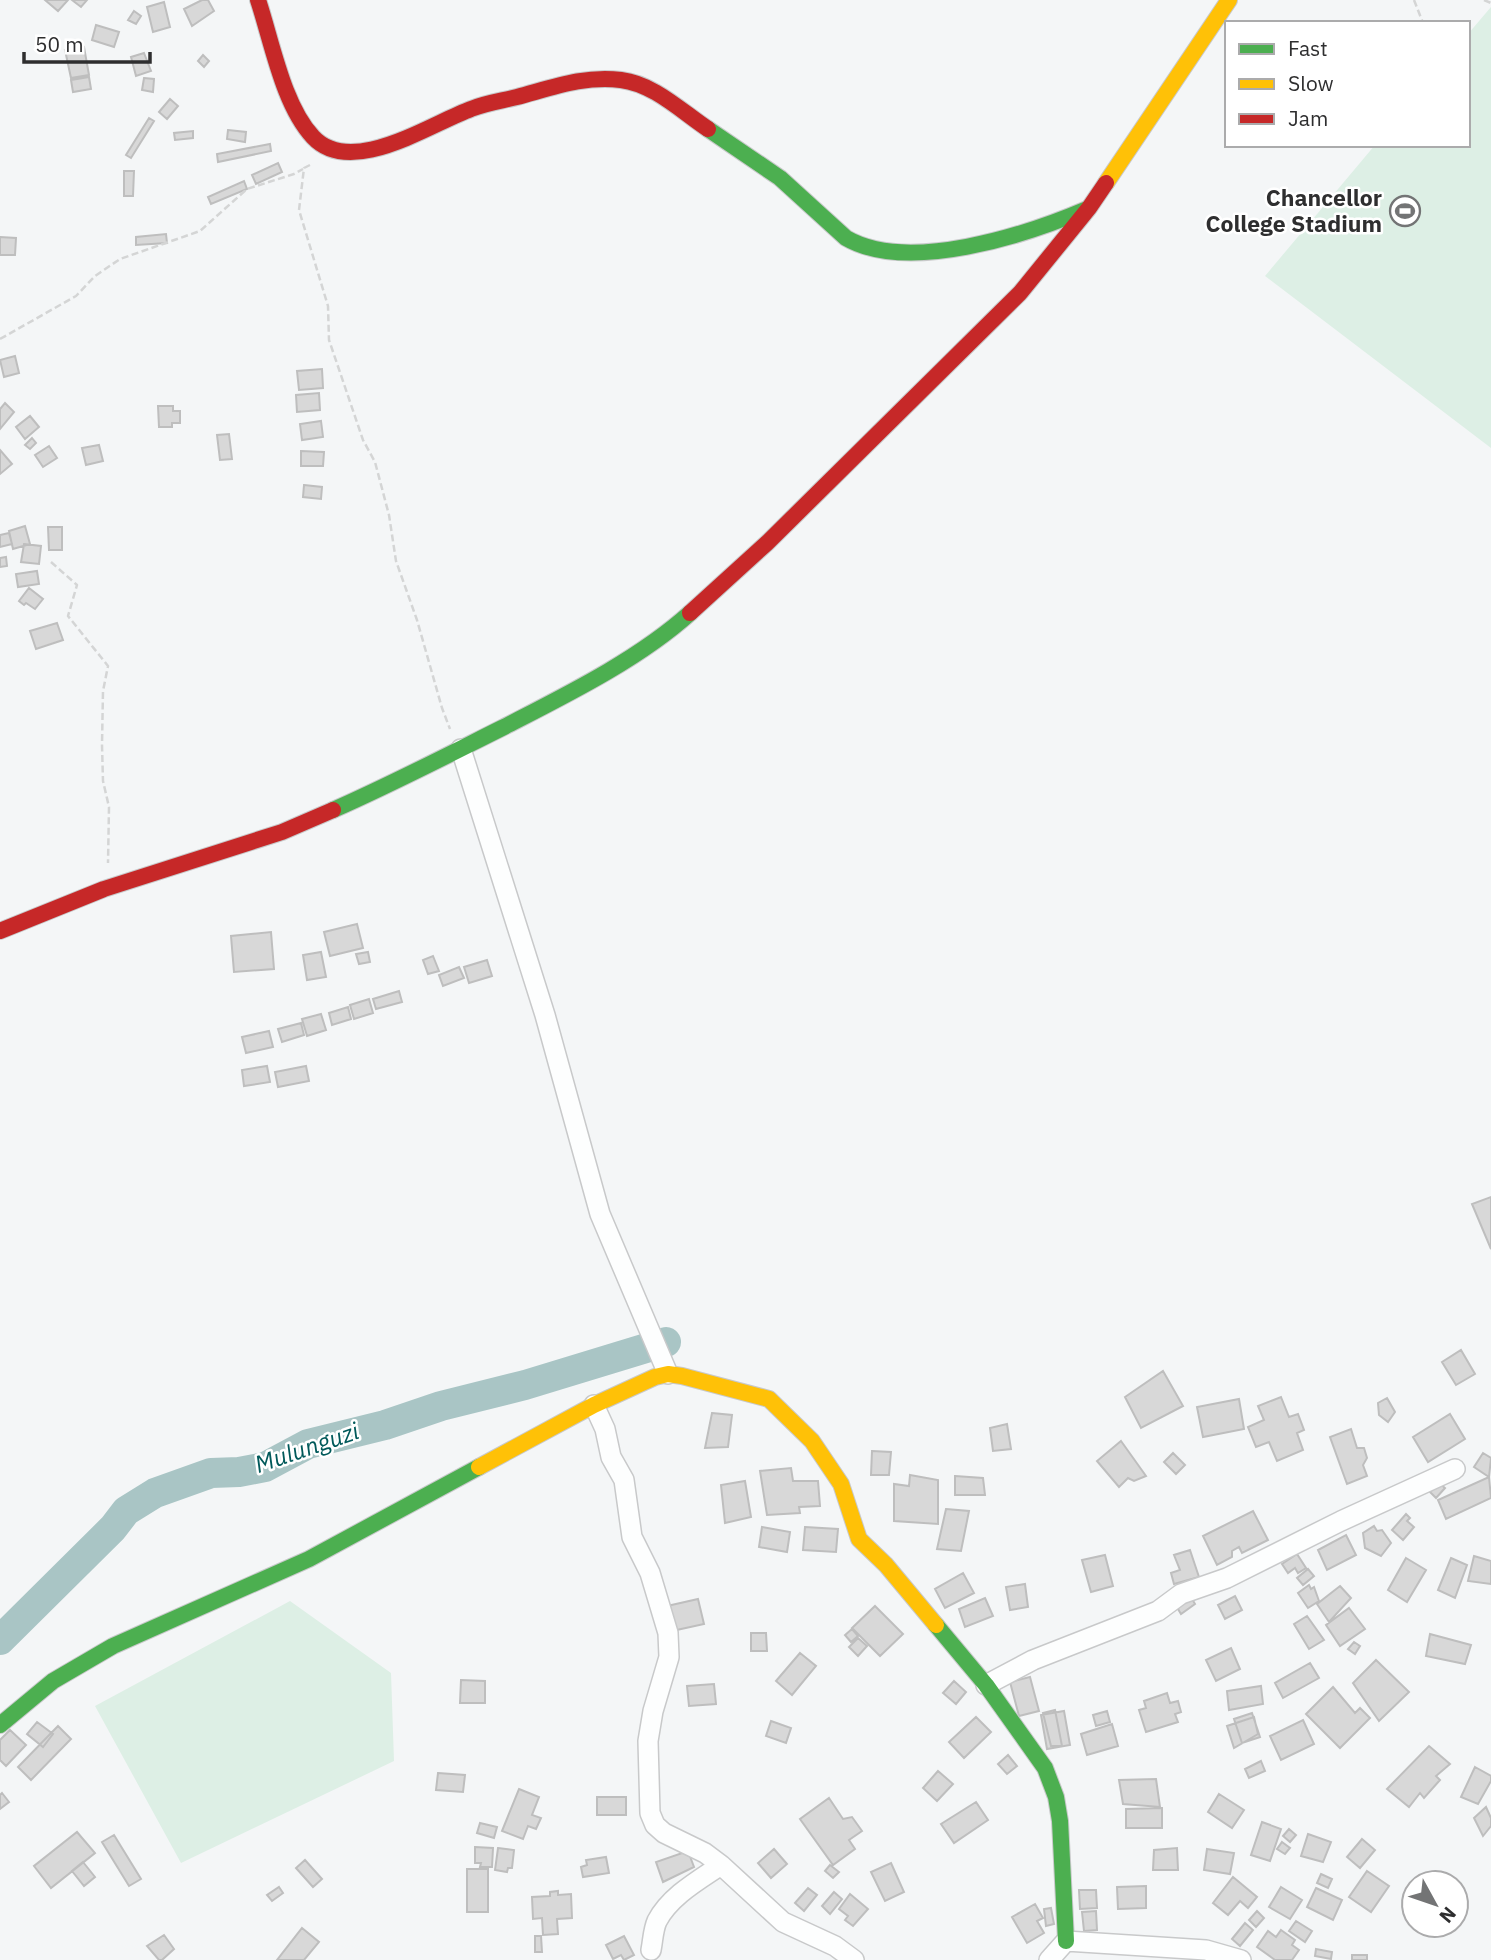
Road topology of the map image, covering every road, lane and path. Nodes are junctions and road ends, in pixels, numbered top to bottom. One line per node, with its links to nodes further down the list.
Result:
1 (258, 0): 7 (street)
2 (1229, 0): 9 (street)
3 (1414, 0): 6 (path)
4 (1484, 0): 5 (path)
5 (1491, 3)
6 (1422, 21)
7 (334, 150): 8 (path); 9 (street)
8 (304, 168): 10 (path); 12 (path)
9 (1089, 208): 12 (street)
10 (0, 340)
11 (51, 562): 13 (path)
12 (461, 749): 13 (street); 15 (street)
13 (109, 888): 14 (street)
14 (0, 932)
15 (668, 1374): 16 (street); 18 (street)
16 (594, 1405): 19 (street); 20 (street)
17 (1455, 1469): 18 (street)
18 (986, 1685): 21 (street)
19 (0, 1725)
20 (721, 1865): 22 (street); 23 (street)
21 (1066, 1941): 24 (street); 25 (street)
22 (651, 1950)
23 (854, 1960)
24 (1049, 1960)
25 (1241, 1960)

